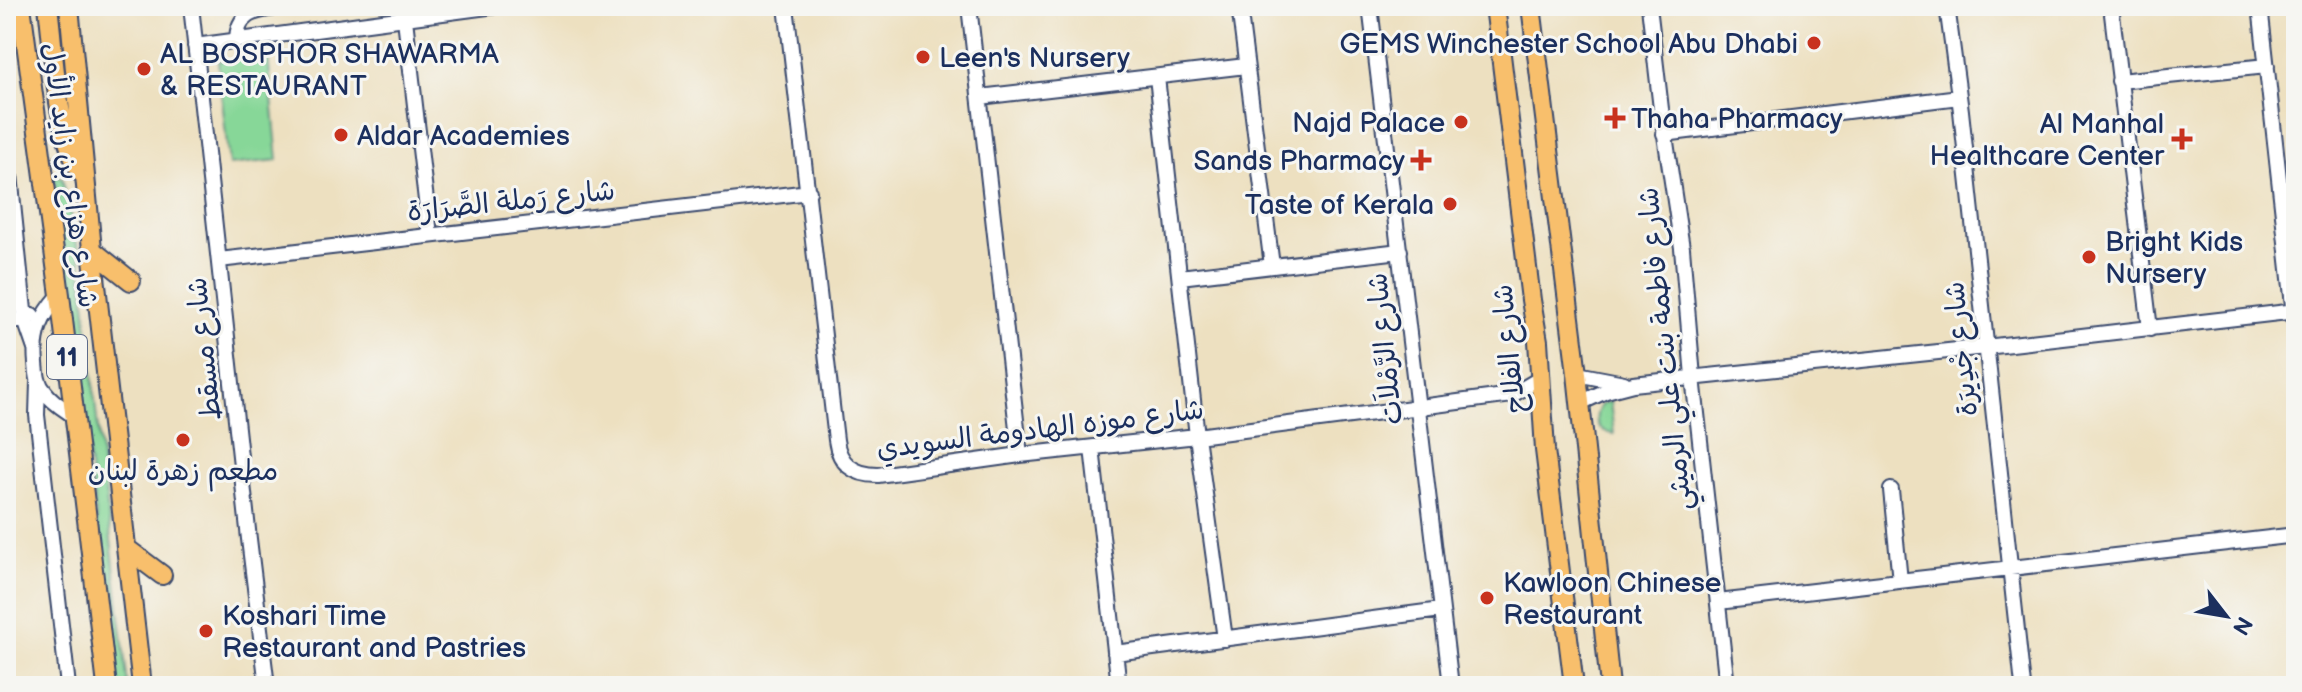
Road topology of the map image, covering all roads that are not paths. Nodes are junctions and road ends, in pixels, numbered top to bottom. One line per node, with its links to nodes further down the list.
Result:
1 (21, 6): 20 (main road, شارع هزاع بن زايد الأول / 11)
2 (48, 6): 32 (main road)
3 (69, 6): 21 (main road, شارع هزاع بن زايد الأول / 11)
4 (77, 6): 21 (main road)
5 (191, 6): 23 (street, شارع مسقط)
6 (287, 6): 22 (street)
7 (495, 6): 19 (street)
8 (786, 6): 33 (street, شارع موزه الهادومة السويدي)
9 (969, 6): 28 (street)
10 (1239, 6): 24 (street)
11 (1370, 6): 36 (street, شارع الرَّمْلاَت)
12 (1495, 6): 52 (main road, شارع الفلاح)
13 (1531, 6): 50 (main road)
14 (1649, 6): 30 (street, شارع فاطمة بنت علي الرميثي)
15 (1947, 6): 29 (street, شارع جْدِيرَة)
16 (2111, 6): 27 (street)
17 (2260, 6): 25 (street)
18 (6, 10): 20 (main road)
19 (405, 19): 22 (street); 34 (street)
20 (23, 29): 41 (main road, شارع هزاع بن زايد الأول / 11)
21 (73, 32): 32 (main road, شارع هزاع بن زايد الأول / 11)
22 (237, 41): 23 (street)
23 (195, 46): 37 (street, شارع مسقط)
24 (1246, 66): 26 (street); 38 (street)
25 (2267, 66): 27 (street); 43 (street)
26 (1157, 77): 28 (street); 39 (street)
27 (2119, 81): 46 (street)
28 (980, 97): 62 (street)
29 (1959, 97): 30 (street); 48 (street, شارع جْدِيرَة)
30 (1664, 134): 51 (street, شارع فاطمة بنت علي الرميثي)
31 (6, 136): 44 (street)
32 (86, 180): 35 (main road, شارع هزاع بن زايد الأول / 11)
33 (809, 192): 34 (street, شارع رَملة الصَّرَارَة); 62 (street, شارع موزه الهادومة السويدي)
34 (430, 235): 37 (street, شارع رَملة الصَّرَارَة)
35 (92, 250): 40 (main road); 65 (main road, شارع هزاع بن زايد الأول / 11)
36 (1400, 251): 38 (street); 58 (street, شارع الرَّمْلاَت)
37 (219, 260): 76 (street, شارع مسقط)
38 (1272, 266): 39 (street)
39 (1180, 277): 60 (street)
40 (131, 281)
41 (60, 295): 42 (street); 59 (main road, شارع هزاع بن زايد الأول / 11)
42 (47, 309): 44 (street); 49 (street)
43 (2295, 311): 46 (street); 47 (street)
44 (25, 320): 45 (street); 49 (street)
45 (6, 322)
46 (2150, 329): 48 (street)
47 (2296, 333)
48 (1986, 347): 51 (street); 66 (street, شارع جْدِيرَة)
49 (35, 349): 53 (street)
50 (1577, 374): 54 (street); 56 (main road)
51 (1693, 377): 54 (street); 69 (street, شارع فاطمة بنت علي الرميثي)
52 (1541, 378): 55 (street, شارع موزه الهادومة السويدي); 57 (main road, شارع الفلاح)
53 (38, 382): 59 (street); 73 (street)
54 (1633, 384): 56 (street)
55 (1512, 395): 57 (street, شارع موزه الهادومة السويدي); 58 (street, شارع موزه الهادومة السويدي)
56 (1580, 403): 80 (main road)
57 (1544, 407): 79 (main road, شارع الفلاح)
58 (1417, 408): 60 (street, شارع موزه الهادومة السويدي); 70 (street, شارع الرَّمْلاَت)
59 (74, 416): 74 (main road, شارع هزاع بن زايد الأول / 11)
60 (1197, 436): 61 (street, شارع موزه الهادومة السويدي); 71 (street)
61 (1092, 448): 62 (street, شارع موزه الهادومة السويدي); 72 (street)
62 (1020, 455)
63 (1891, 490): 68 (street)
64 (2296, 535): 66 (street)
65 (126, 548): 67 (main road); 75 (main road, شارع هزاع بن زايد الأول / 11)
66 (2011, 568): 68 (street); 82 (street, شارع جْدِيرَة)
67 (162, 575)
68 (1900, 581): 69 (street)
69 (1718, 602): 81 (street, شارع فاطمة بنت علي الرميثي)
70 (1441, 610): 71 (street); 78 (street, شارع الرَّمْلاَت)
71 (1225, 639): 72 (street)
72 (1115, 653): 77 (street)
73 (68, 686)
74 (107, 686)
75 (142, 686)
76 (267, 686)
77 (1119, 686)
78 (1451, 686)
79 (1574, 686)
80 (1610, 686)
81 (1727, 686)
82 (2023, 686)

